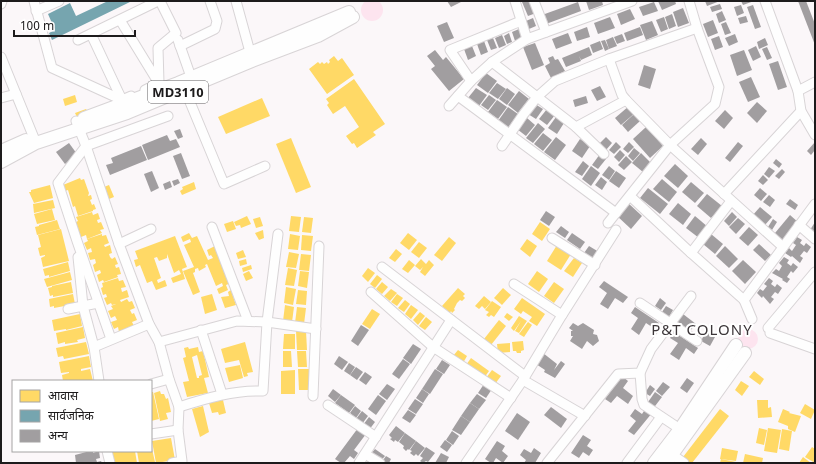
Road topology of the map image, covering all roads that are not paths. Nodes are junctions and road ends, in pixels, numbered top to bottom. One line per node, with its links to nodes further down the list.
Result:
1 (34, 1): 11 (street)
2 (59, 1): 11 (street)
3 (159, 1): 12 (street); 16 (street)
4 (210, 1): 20 (street)
5 (236, 1): 21 (street)
6 (515, 1): 13 (street)
7 (534, 1): 15 (street)
8 (632, 1): 15 (street)
9 (689, 1): 14 (street)
10 (765, 1): 30 (street)
11 (36, 11): 36 (street)
12 (120, 20): 17 (street); 28 (street)
13 (521, 21): 18 (street); 26 (street)
14 (697, 28): 23 (street); 47 (street)
15 (546, 32): 18 (street)
16 (176, 33): 20 (street); 28 (street)
17 (91, 34): 19 (street); 36 (street)
18 (528, 39): 24 (street)
19 (78, 40)
20 (180, 46): 25 (street)
21 (250, 52): 25 (main road, MD3110); 29 (main road, MD3110)
22 (1, 57): 31 (street)
23 (609, 59): 34 (street); 35 (street)
24 (492, 62): 26 (street); 34 (street)
25 (191, 77): 29 (main road, MD3110)
26 (471, 81): 32 (street)
27 (815, 82): 30 (street)
28 (159, 83): 36 (street)
29 (182, 86): 36 (main road, MD3110); 51 (street)
30 (798, 91): 38 (street)
31 (16, 94): 33 (street); 44 (street)
32 (458, 96): 37 (street); 43 (street)
33 (1, 98)
34 (538, 98): 41 (street); 43 (street)
35 (626, 100): 41 (street); 47 (street)
36 (124, 105): 40 (main road, MD3110)
37 (449, 106)
38 (802, 111): 42 (street); 53 (street)
39 (168, 116): 45 (street)
40 (78, 125): 44 (main road, MD3110); 45 (street)
41 (576, 127): 49 (street)
42 (815, 135)
43 (509, 136): 46 (street); 55 (street)
44 (34, 140): 48 (main road, MD3110); 50 (main road, MD3110)
45 (86, 146): 64 (street); 65 (street)
46 (502, 146)
47 (670, 146): 52 (street); 53 (street)
48 (1, 151)
49 (604, 154)
50 (1, 162)
51 (265, 166)
52 (630, 196): 55 (street); 68 (street)
53 (727, 198): 67 (street); 68 (street)
54 (815, 204): 57 (street)
55 (616, 213): 56 (street)
56 (608, 224)
57 (799, 225): 63 (street); 67 (street)
58 (212, 227): 83 (street)
59 (151, 229): 65 (street)
60 (616, 230): 69 (street)
61 (278, 234): 84 (street)
62 (552, 238): 69 (street)
63 (815, 239)
64 (77, 241): 76 (street); 78 (street)
65 (119, 244): 85 (street)
66 (319, 246): 87 (street)
67 (783, 248): 75 (street)
68 (691, 253): 75 (street)
69 (595, 265): 80 (street)
70 (382, 267): 82 (street)
71 (815, 272): 94 (street)
72 (514, 284): 80 (street)
73 (371, 292): 93 (street)
74 (691, 296): 86 (street)
75 (744, 300): 81 (street)
76 (98, 303): 78 (street); 89 (street)
77 (640, 303): 86 (street)
78 (82, 306): 79 (street); 92 (street)
79 (68, 309)
80 (562, 315): 96 (street)
81 (752, 319)
82 (451, 320): 93 (street); 96 (street)
83 (248, 322): 84 (street); 88 (street)
84 (267, 322): 87 (street); 100 (street)
85 (150, 324): 89 (street); 90 (street)
86 (671, 324): 91 (street); 95 (street)
87 (316, 329): 101 (street)
88 (201, 330): 90 (street); 100 (street)
89 (111, 339): 92 (street)
90 (159, 342): 97 (street)
91 (697, 342)
92 (94, 347): 98 (street)
93 (434, 347): 102 (street); 110 (street)
94 (815, 348)
95 (640, 373): 105 (street); 106 (street)
96 (524, 378): 102 (street); 105 (street)
97 (169, 379): 99 (street); 104 (street)
98 (99, 380)
99 (152, 384)
100 (222, 394): 104 (street)
101 (314, 396)
102 (511, 398): 119 (street)
103 (328, 405): 110 (street)
104 (179, 407): 107 (street)
105 (585, 416): 120 (street)
106 (661, 417): 108 (street); 121 (street)
107 (178, 430): 109 (street); 114 (street)
108 (680, 430): 113 (main road); 113 (main road)
109 (152, 434)
110 (376, 437): 112 (street)
111 (107, 452): 115 (street)
112 (365, 454): 117 (street); 118 (street)
113 (668, 456): 122 (main road); 123 (street)
114 (182, 462): 116 (street)
115 (110, 463)
116 (172, 463)
117 (359, 463)
118 (380, 463)
119 (466, 463)
120 (547, 463)
121 (627, 463)
122 (654, 463)
123 (684, 463)

